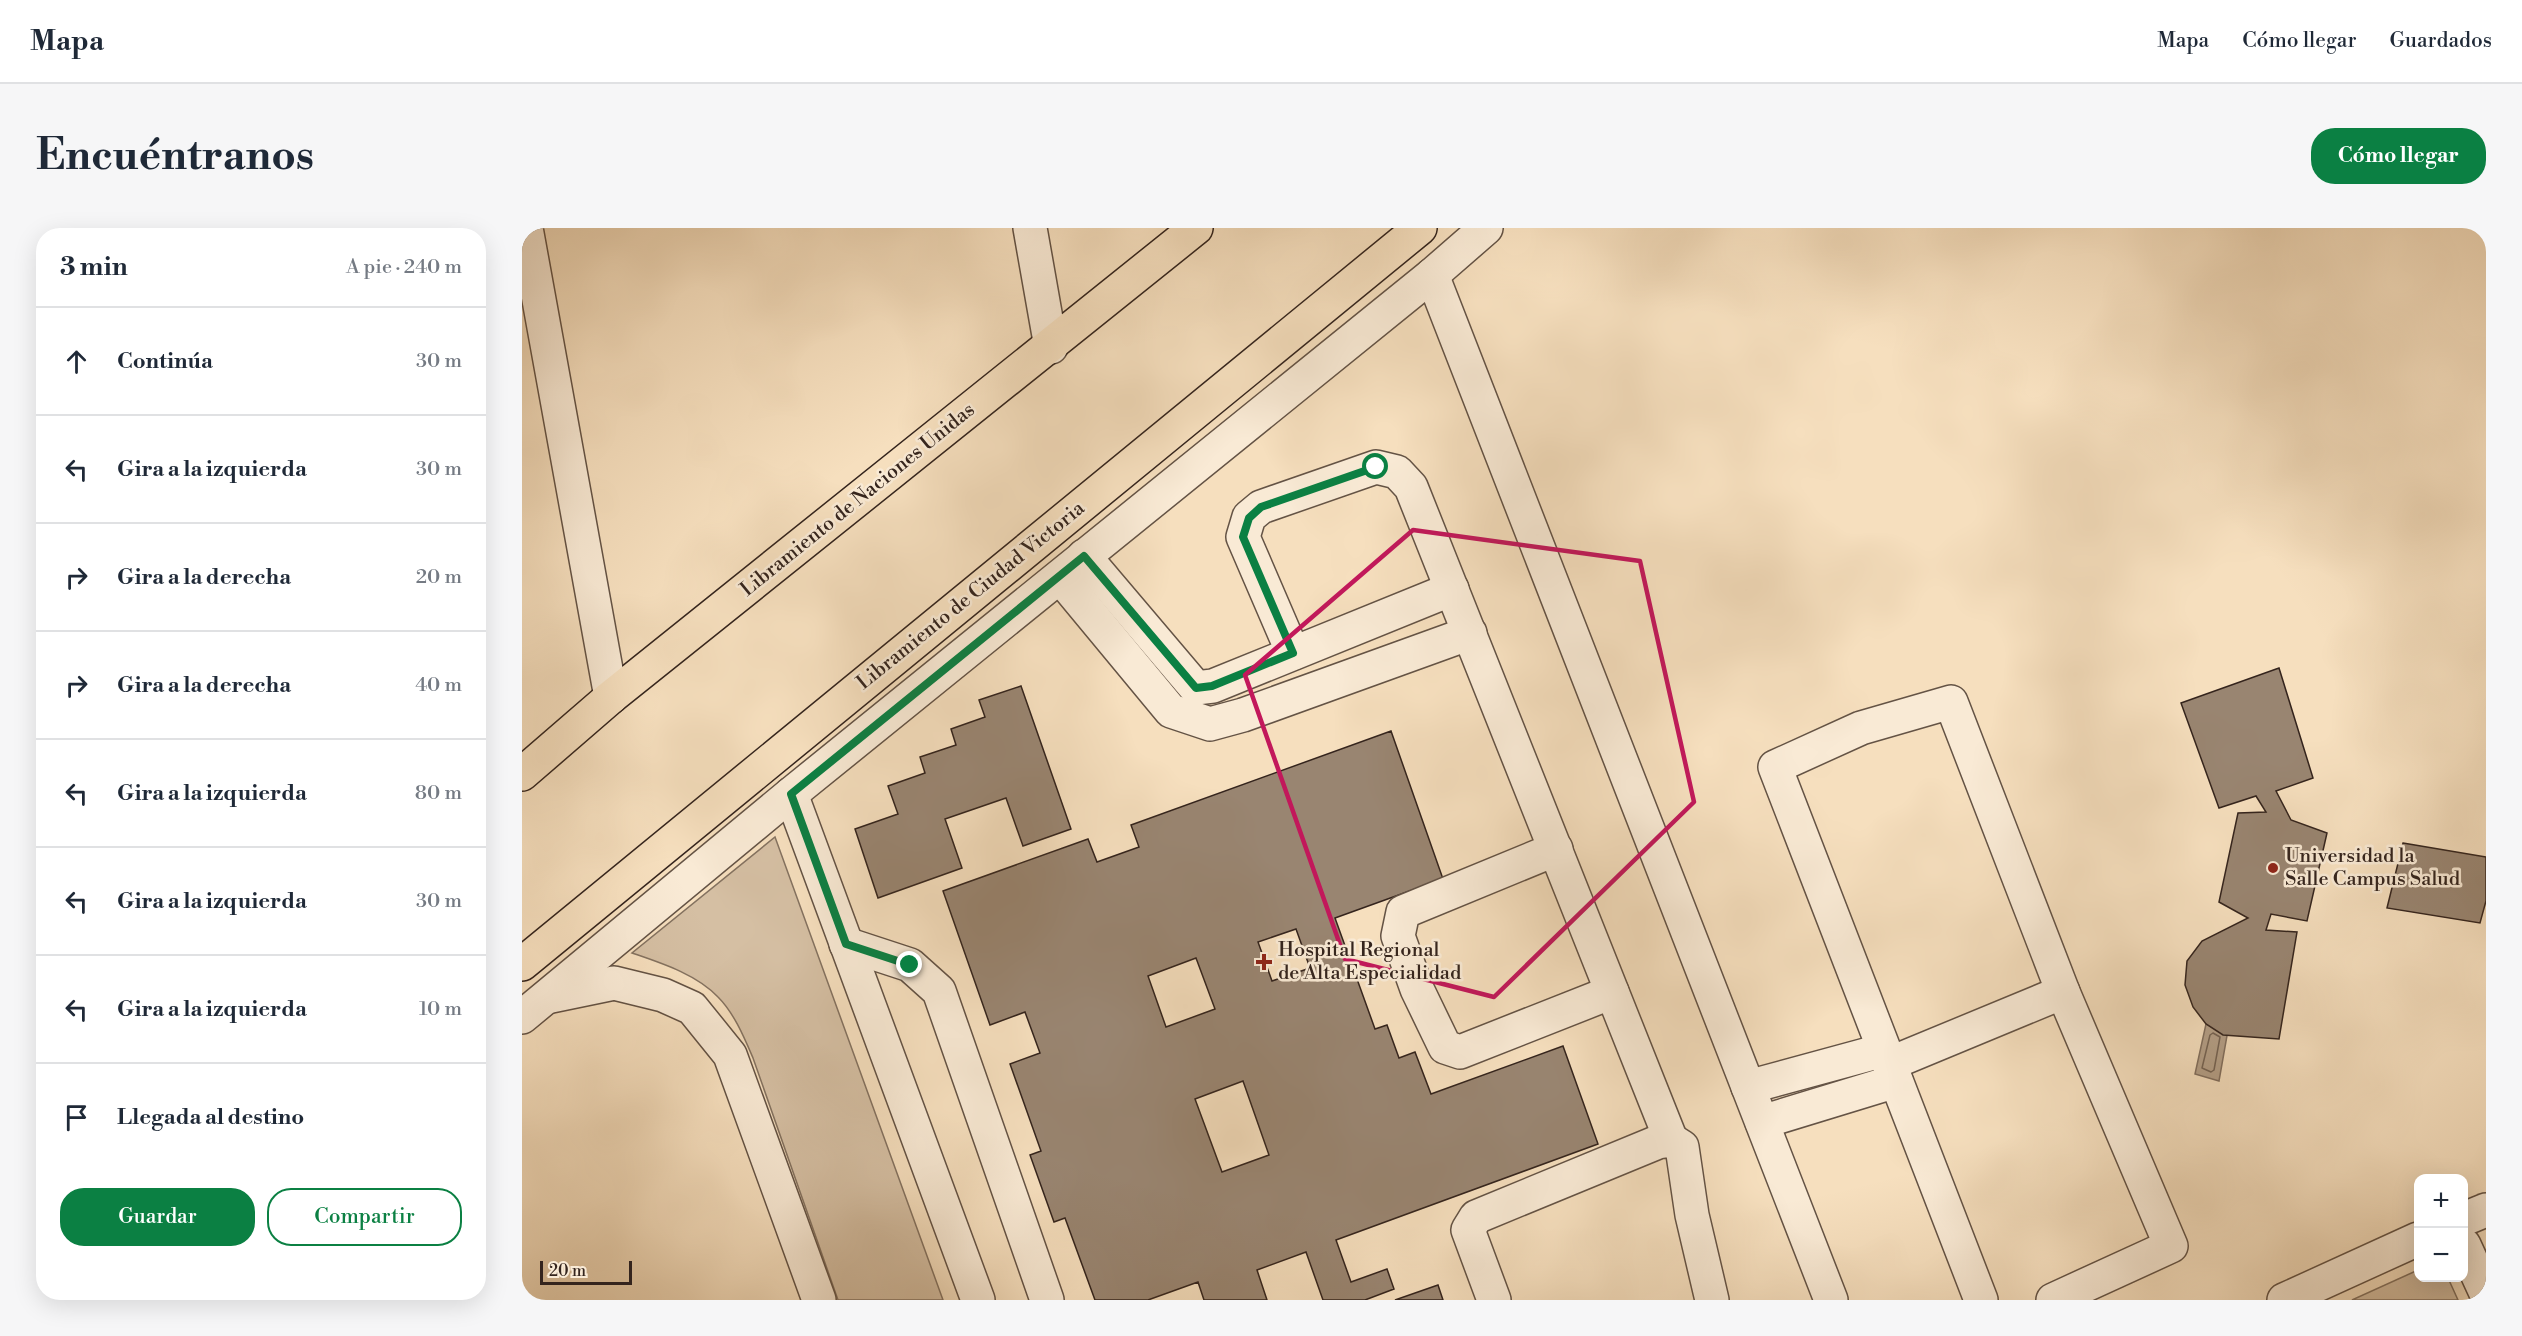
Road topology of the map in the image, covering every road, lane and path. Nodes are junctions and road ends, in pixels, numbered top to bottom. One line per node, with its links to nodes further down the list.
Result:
1 (525, 228): 13 (street)
2 (1030, 228): 7 (street)
3 (1196, 228): 7 (highway, Libramiento de Naciones Unidas)
4 (1419, 228): 19 (highway, Libramiento de Ciudad Victoria)
5 (1486, 228): 6 (street)
6 (1432, 275): 8 (street); 24 (street)
7 (1051, 347): 13 (highway, Libramiento de Naciones Unidas)
8 (1072, 566): 12 (street); 14 (street); 16 (street)
9 (1452, 589): 10 (street); 11 (street); 11 (street)
10 (1470, 633): 14 (street); 17 (street)
11 (1293, 653): 12 (street)
12 (1196, 688): 14 (street)
13 (611, 698): 15 (highway, Libramiento de Naciones Unidas)
14 (1172, 711)
15 (522, 774)
16 (791, 794): 18 (street); 22 (street)
17 (1556, 849): 20 (street); 20 (street)
18 (846, 944): 33 (street); 34 (street)
19 (522, 964)
20 (1612, 992): 26 (street)
21 (2063, 992): 23 (street); 23 (street); 39 (street)
22 (534, 1007): 32 (street)
23 (1889, 1065): 24 (street); 25 (street); 38 (street)
24 (1748, 1087): 25 (street)
25 (1762, 1122): 37 (street)
26 (1671, 1140): 35 (street); 36 (street)
27 (2486, 1210): 28 (street)
28 (2468, 1217)
29 (2414, 1241): 40 (street)
30 (2468, 1255): 31 (street)
31 (2486, 1293)
32 (819, 1300)
33 (978, 1300)
34 (1047, 1300)
35 (1494, 1300)
36 (1712, 1300)
37 (1831, 1300)
38 (1981, 1300)
39 (2053, 1300)
40 (2284, 1300)

